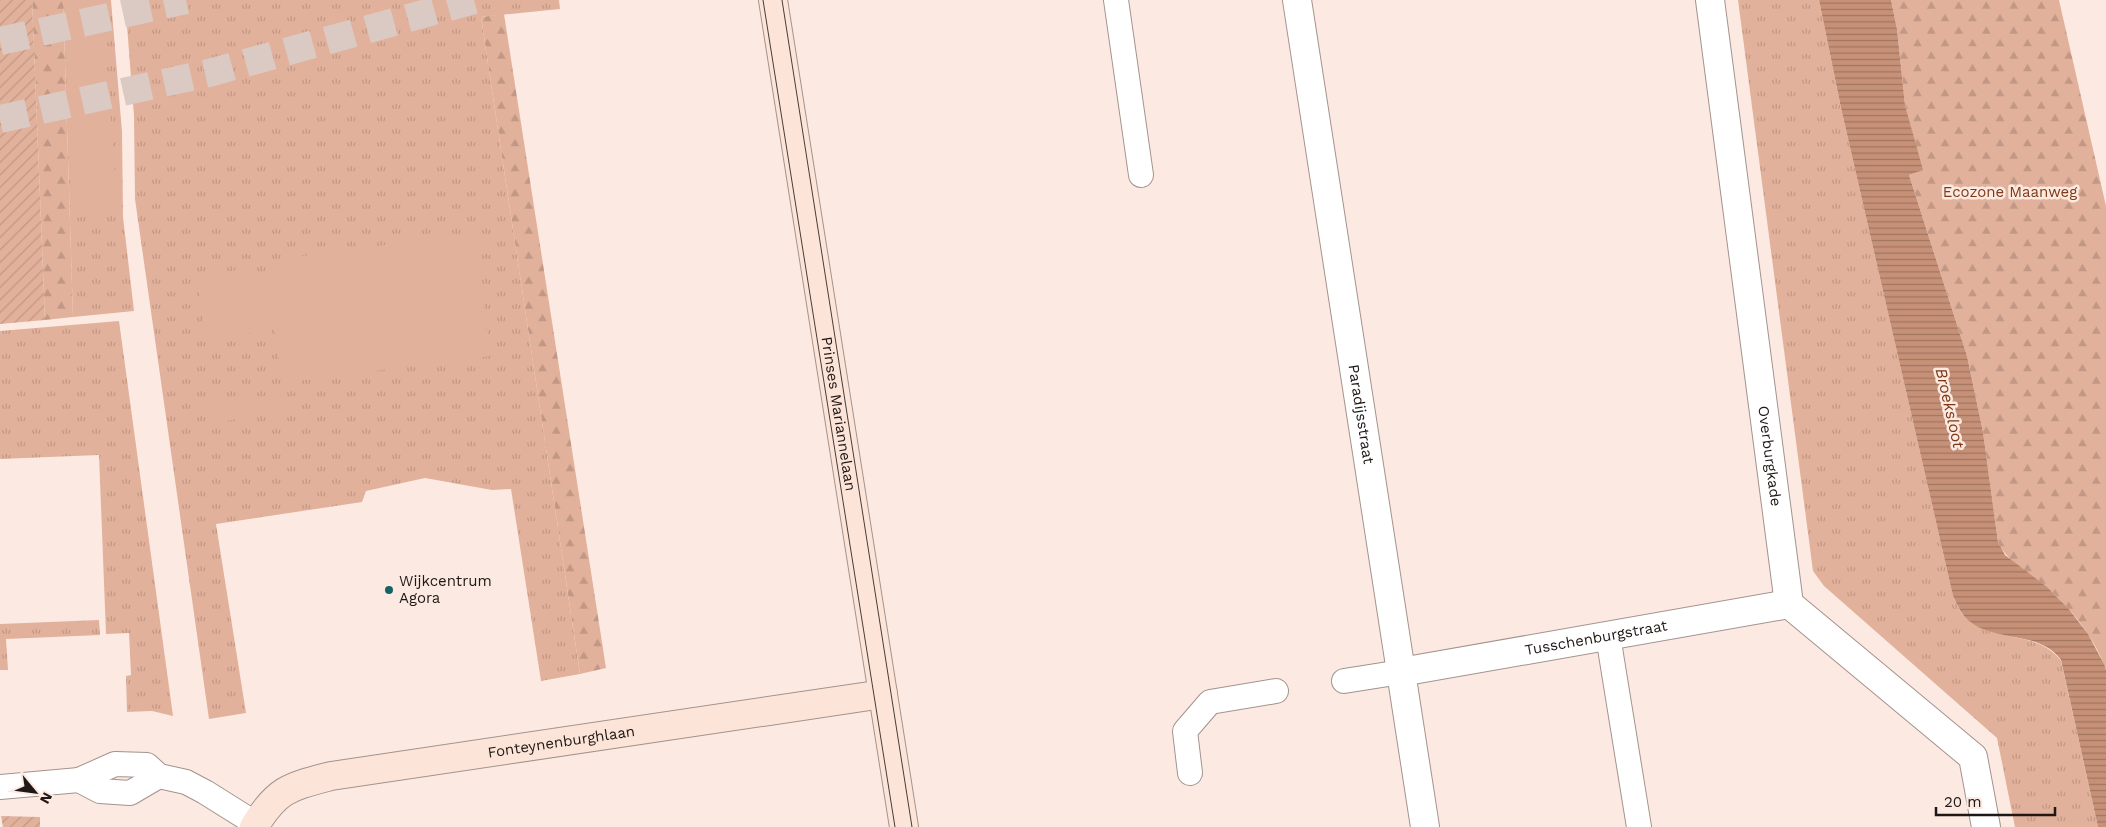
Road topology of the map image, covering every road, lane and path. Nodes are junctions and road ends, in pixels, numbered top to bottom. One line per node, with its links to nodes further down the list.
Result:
1 (773, 0): 11 (street, Prinses Mariannelaan)
2 (1116, 0): 5 (lane)
3 (1297, 0): 8 (street, Paradijsstraat)
4 (1710, 0): 6 (street, Overburgkade)
5 (1142, 175)
6 (1789, 604): 7 (street, Tusschenburgstraat); 18 (street)
7 (1608, 636): 8 (street, Tusschenburgstraat); 17 (lane)
8 (1400, 672): 9 (lane); 16 (street, Paradijsstraat)
9 (1344, 681)
10 (1276, 691): 12 (lane)
11 (883, 694): 14 (street, Fonteynenburghlaan); 15 (street, Prinses Mariannelaan)
12 (1190, 774)
13 (0, 787): 14 (lane, Fonteynenburghlaan)
14 (255, 825)
15 (904, 827)
16 (1425, 827)
17 (1639, 827)
18 (1986, 827)

